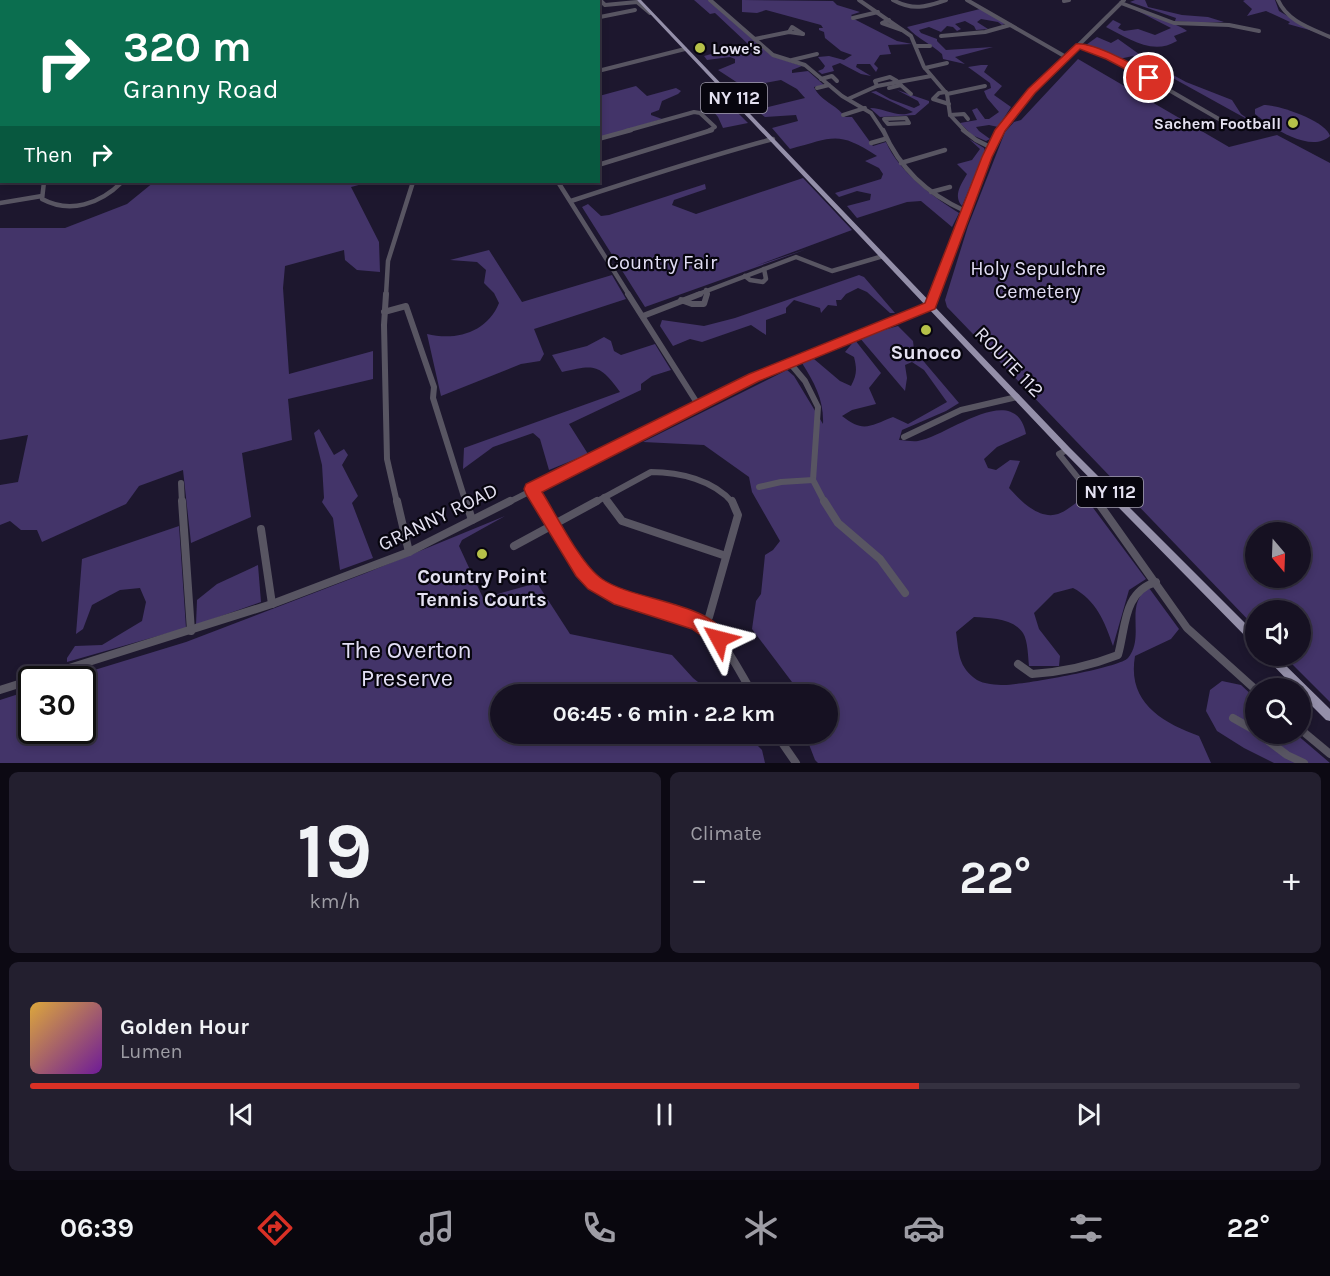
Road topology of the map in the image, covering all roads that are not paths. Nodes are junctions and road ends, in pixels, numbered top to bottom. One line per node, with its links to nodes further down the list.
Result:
1 (600, 0): 13 (street)
2 (631, 0): 13 (street)
3 (639, 0): 17 (main road, ROUTE 112 / NY 112)
4 (711, 0): 29 (street)
5 (860, 0): 16 (street)
6 (893, 0): 7 (street)
7 (946, 0)
8 (967, 0): 23 (street)
9 (1069, 0): 11 (street)
10 (1278, 0): 28 (street)
11 (1064, 1)
12 (1122, 1): 25 (street); 31 (street)
13 (605, 5): 14 (street); 17 (street)
14 (600, 6)
15 (634, 10): 18 (street)
16 (878, 12): 20 (street); 21 (street)
17 (653, 14): 33 (main road, ROUTE 112 / NY 112)
18 (600, 16)
19 (600, 17): 22 (street)
20 (853, 18)
21 (889, 20): 24 (street); 24 (street)
22 (605, 23)
23 (1010, 25): 27 (street); 35 (street)
24 (904, 30): 30 (street)
25 (1259, 31)
26 (803, 34): 29 (street)
27 (941, 36)
28 (1330, 36)
29 (755, 39): 36 (street)
30 (916, 45): 32 (street); 38 (street)
31 (1079, 45): 35 (street); 60 (street)
32 (930, 46)
33 (685, 49): 39 (street); 62 (main road, ROUTE 112 / NY 112)
34 (817, 54): 36 (street)
35 (1066, 57): 65 (street)
36 (791, 61): 42 (street)
37 (947, 63): 38 (street)
38 (925, 68): 40 (street); 41 (street)
39 (600, 70)
40 (918, 72): 41 (street); 44 (street)
41 (931, 76): 51 (street)
42 (821, 79): 43 (street); 45 (street)
43 (837, 81)
44 (896, 81): 46 (street); 52 (street)
45 (829, 85): 48 (street); 52 (street)
46 (901, 85): 49 (street); 50 (street)
47 (985, 86): 51 (street)
48 (817, 88)
49 (889, 88)
50 (911, 93)
51 (946, 93): 53 (street); 53 (street)
52 (848, 99): 54 (street)
53 (950, 104): 56 (street)
54 (865, 108): 55 (street); 57 (street)
55 (843, 115)
56 (950, 115): 59 (street); 65 (street)
57 (877, 119): 58 (street); 63 (street)
58 (884, 119): 58 (street)
59 (968, 119)
60 (1231, 126)
61 (600, 138): 68 (street)
62 (773, 139): 76 (street); 79 (main road, ROUTE 112 / NY 112)
63 (885, 139): 64 (street); 67 (street)
64 (871, 143)
65 (992, 148): 78 (street)
66 (945, 150): 67 (street)
67 (901, 163): 74 (street)
68 (600, 164)
69 (44, 183): 75 (street)
70 (121, 183): 75 (street)
71 (413, 183): 85 (street)
72 (559, 183): 76 (street)
73 (950, 187): 74 (street)
74 (931, 192): 78 (street)
75 (42, 196): 77 (street)
76 (571, 201): 86 (street)
77 (0, 203)
78 (965, 211): 84 (street)
79 (884, 256): 80 (street); 84 (main road, ROUTE 112 / NY 112)
80 (764, 269): 81 (street); 81 (street)
81 (745, 276): 82 (street)
82 (706, 290): 83 (street); 83 (street)
83 (681, 300): 86 (street)
84 (930, 306): 87 (street, GRANNY ROAD); 88 (main road, ROUTE 112 / NY 112)
85 (384, 312): 97 (street); 101 (street)
86 (643, 316): 89 (street)
87 (789, 362): 89 (street, GRANNY ROAD); 92 (street)
88 (1017, 397): 90 (street); 91 (main road, ROUTE 112 / NY 112)
89 (699, 406): 95 (street, GRANNY ROAD)
90 (904, 437)
91 (1067, 450): 103 (street); 107 (main road, ROUTE 112 / NY 112)
92 (813, 480): 94 (street); 104 (street)
93 (181, 483): 108 (street)
94 (759, 487)
95 (532, 489): 97 (street, GRANNY ROAD); 98 (street)
96 (604, 497): 98 (street); 102 (street); 102 (street)
97 (472, 520): 101 (street, GRANNY ROAD)
98 (554, 525): 100 (street); 106 (street)
99 (261, 529): 105 (street)
100 (514, 546)
101 (409, 552): 105 (street, GRANNY ROAD)
102 (726, 556): 106 (street)
103 (1156, 582): 109 (street); 111 (street)
104 (905, 593)
105 (272, 604): 108 (street, GRANNY ROAD)
106 (704, 625): 112 (street)
107 (1245, 630)
108 (192, 631): 113 (street, GRANNY ROAD)
109 (1018, 664)
110 (1280, 666): 114 (main road)
111 (1245, 680)
112 (747, 684)
113 (0, 690)
114 (1330, 716)
115 (1233, 718): 116 (street)
116 (1245, 725)
117 (1311, 738): 120 (street)
118 (783, 744): 121 (street)
119 (1273, 744): 122 (street)
120 (1330, 754)
121 (796, 763)
122 (1304, 763)

